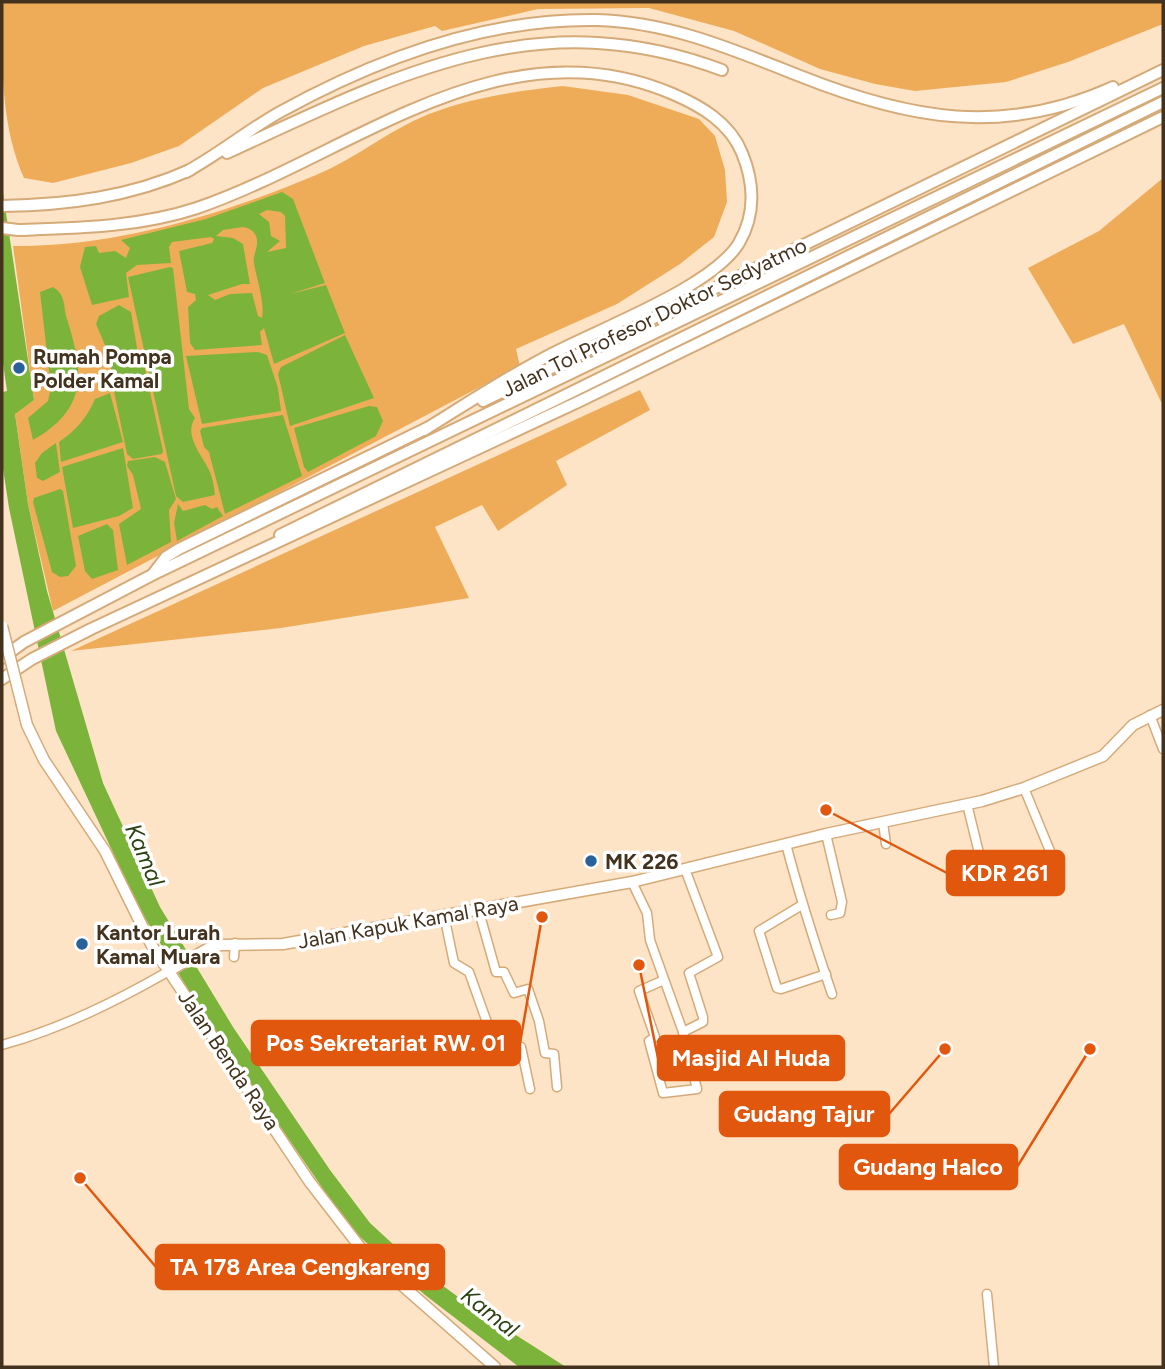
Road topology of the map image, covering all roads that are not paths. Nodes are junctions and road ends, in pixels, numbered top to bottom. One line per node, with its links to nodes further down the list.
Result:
1 (1163, 64): 7 (highway)
2 (722, 70): 7 (highway)
3 (1163, 70): 10 (highway, Jalan Tol Profesor Doktor Sedyatmo)
4 (1163, 88): 12 (highway, Jalan Tol Profesor Doktor Sedyatmo)
5 (1163, 102): 11 (highway, Jalan Tol Profesor Doktor Sedyatmo)
6 (1163, 117): 11 (highway, Jalan Tol Profesor Doktor Sedyatmo)
7 (186, 172): 8 (highway)
8 (2, 205)
9 (2, 228): 10 (highway)
10 (424, 430): 12 (highway, Jalan Tol Profesor Doktor Sedyatmo)
11 (224, 566): 15 (highway, Jalan Tol Profesor Doktor Sedyatmo)
12 (152, 575): 14 (highway, Jalan Tol Profesor Doktor Sedyatmo)
13 (2, 626): 35 (main road, Jalan Benda Raya, bridge)
14 (2, 658)
15 (2, 679)
16 (1163, 710): 17 (main road, Jalan Kapuk Kamal Raya)
17 (1150, 715): 18 (street); 19 (main road, Jalan Kapuk Kamal Raya)
18 (1163, 749)
19 (1024, 788): 20 (main road, Jalan Kapuk Kamal Raya); 26 (street)
20 (967, 804): 21 (main road, Jalan Kapuk Kamal Raya); 25 (street)
21 (883, 823): 22 (main road, Jalan Kapuk Kamal Raya); 24 (street)
22 (826, 834): 23 (main road, Jalan Kapuk Kamal Raya); 32 (street)
23 (786, 844): 27 (main road, Jalan Kapuk Kamal Raya); 29 (street)
24 (886, 844)
25 (979, 853)
26 (1057, 868)
27 (685, 869): 28 (main road, Jalan Kapuk Kamal Raya); 39 (street)
28 (632, 882): 30 (main road, Jalan Kapuk Kamal Raya); 37 (street)
29 (802, 905): 36 (street); 36 (street)
30 (478, 908): 31 (main road, Jalan Kapuk Kamal Raya); 41 (street)
31 (444, 915): 33 (main road, Jalan Kapuk Kamal Raya); 42 (street)
32 (831, 915)
33 (235, 943): 34 (street); 35 (main road, Jalan Kapuk Kamal Raya)
34 (234, 957)
35 (173, 970): 40 (street); 44 (main road, Jalan Benda Raya)
36 (826, 974): 38 (street)
37 (664, 979): 39 (street); 39 (street)
38 (832, 993)
39 (683, 1032)
40 (2, 1045)
41 (557, 1087)
42 (530, 1090)
43 (987, 1294): 45 (street)
44 (495, 1367)
45 (994, 1367)

